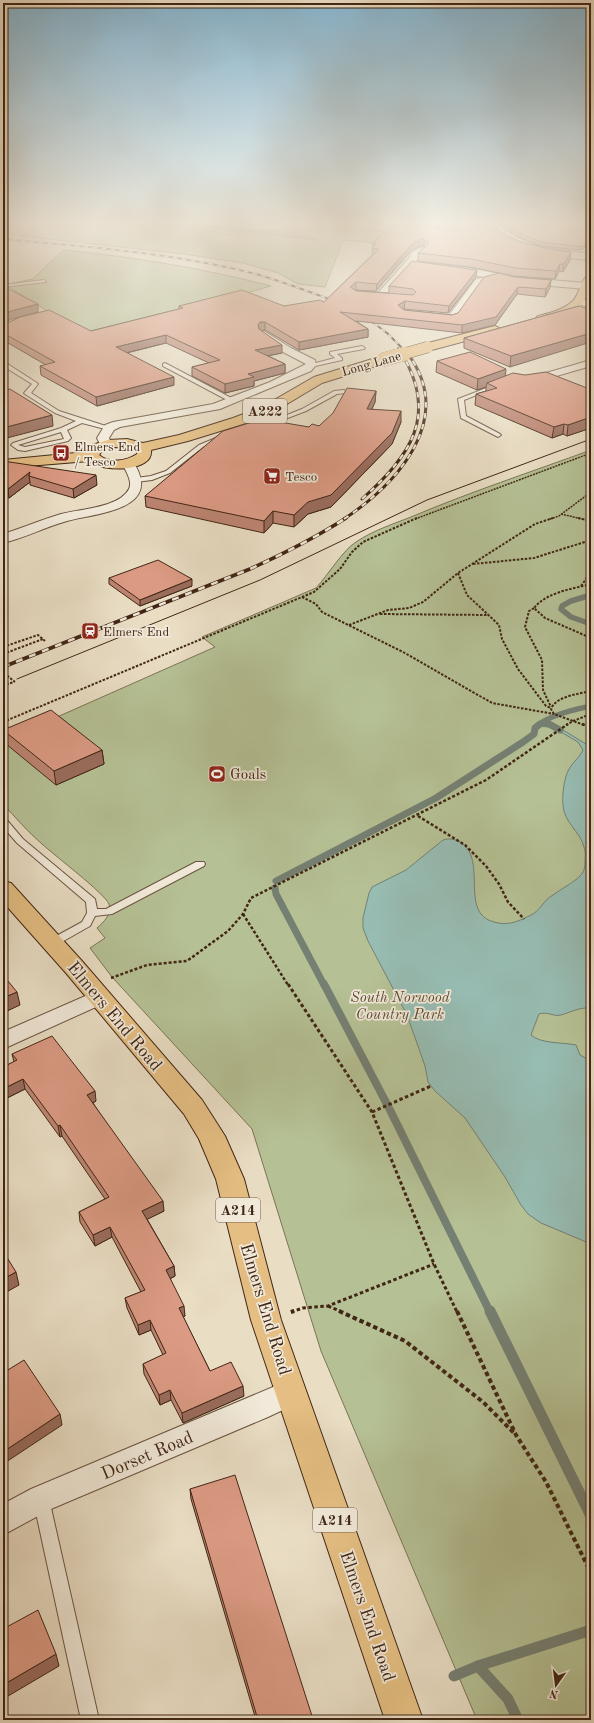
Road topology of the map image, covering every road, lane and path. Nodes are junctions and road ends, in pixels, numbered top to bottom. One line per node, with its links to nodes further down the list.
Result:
1 (462, 304): 3 (street)
2 (581, 304): 4 (main road)
3 (420, 314)
4 (533, 320)
5 (504, 328): 23 (main road, Long Lane / A222, bridge)
6 (264, 334): 11 (street)
7 (362, 348): 11 (lane)
8 (3, 363): 16 (lane)
9 (591, 363): 12 (street)
10 (165, 365): 15 (lane)
11 (312, 365): 15 (street)
12 (518, 381)
13 (507, 382): 21 (lane)
14 (344, 392): 17 (lane)
15 (233, 401): 18 (street)
16 (81, 421): 18 (lane); 19 (lane)
17 (257, 427)
18 (109, 428): 22 (street)
19 (63, 429): 19 (lane)
20 (228, 435): 28 (lane)
21 (498, 435)
22 (106, 445): 23 (main road); 25 (main road)
23 (142, 448): 27 (main road)
24 (591, 453): 39 (path)
25 (92, 456): 26 (main road); 27 (main road)
26 (3, 464)
27 (128, 464): 28 (street)
28 (136, 480): 32 (street)
29 (591, 492): 30 (path)
30 (561, 514): 31 (path); 34 (path)
31 (591, 521)
32 (3, 539)
33 (591, 540): 34 (path)
34 (472, 564): 36 (path)
35 (591, 572): 38 (path)
36 (458, 574): 41 (path); 42 (path)
37 (591, 584): 38 (path)
38 (581, 586): 40 (path)
39 (302, 597): 43 (path); 56 (path)
40 (534, 608): 44 (path); 52 (path)
41 (377, 614): 42 (path); 43 (path)
42 (488, 615): 52 (path)
43 (349, 625): 53 (path)
44 (591, 638)
45 (3, 647): 46 (path)
46 (6, 652): 47 (path); 48 (path)
47 (3, 654)
48 (10, 655)
49 (4, 674): 50 (path)
50 (3, 681)
51 (591, 691): 52 (path)
52 (551, 708): 53 (path)
53 (554, 714): 55 (path)
54 (591, 714): 55 (path)
55 (573, 721): 57 (path); 58 (path)
56 (3, 722)
57 (591, 728)
58 (418, 816): 63 (path); 64 (path)
59 (3, 822): 62 (lane)
60 (200, 864): 62 (lane)
61 (3, 888): 65 (main road, Elmers End Road / A214)
62 (92, 914): 65 (lane)
63 (243, 914): 66 (path); 69 (path)
64 (524, 918)
65 (53, 943): 66 (main road, Elmers End Road / A214)
66 (102, 989): 67 (street); 73 (main road, Elmers End Road / A214)
67 (3, 1041)
68 (430, 1086): 69 (path)
69 (373, 1112): 70 (path)
70 (434, 1264): 71 (path); 74 (path)
71 (328, 1306): 72 (path); 74 (path)
72 (303, 1308)
73 (292, 1392): 75 (street, Dorset Road); 79 (main road, Elmers End Road / A214)
74 (516, 1435): 77 (path)
75 (41, 1499): 76 (street, Dorset Road); 78 (lane)
76 (3, 1520)
77 (591, 1573)
78 (90, 1720)
79 (404, 1720)

